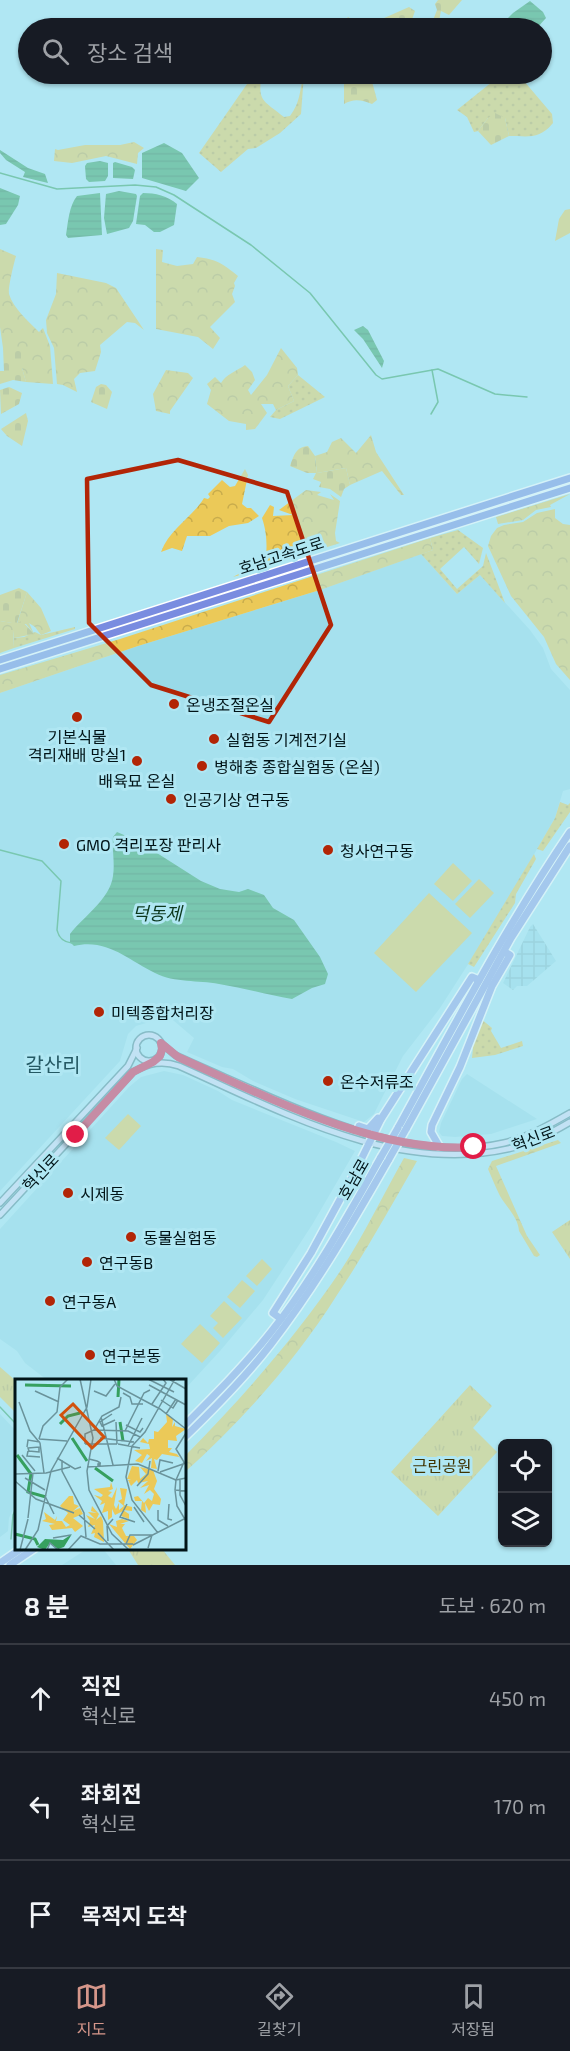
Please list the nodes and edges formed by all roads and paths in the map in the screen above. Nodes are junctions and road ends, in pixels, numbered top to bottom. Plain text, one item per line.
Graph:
1 (570, 478) edge
2 (570, 488) edge
3 (0, 660) edge
4 (0, 669) edge
5 (570, 832) edge
6 (570, 846) edge
7 (505, 951) junction
8 (479, 980) junction
9 (161, 1043) junction
10 (137, 1048) junction
11 (153, 1062) junction
12 (570, 1113) edge
13 (381, 1119) junction
14 (570, 1122) edge
15 (402, 1128) junction
16 (358, 1130) junction
17 (371, 1139) junction
18 (439, 1146) junction
19 (0, 1203) edge
20 (0, 1215) edge
21 (281, 1319) junction
22 (186, 1424) edge
23 (186, 1436) edge
24 (19, 1550) edge
25 (31, 1550) edge
26 (0, 1563) edge
27 (10, 1565) edge

1 - 3 highway, 호남고속도로
2 - 4 highway, 호남고속도로
5 - 8 highway, 호남로
6 - 7 highway, 호남로
7 - 15 highway, 호남로
7 - 18 highway
8 - 13 highway
8 - 15 highway, 호남로
9 - 10 main road
9 - 11 main road
9 - 16 main road, 혁신로
10 - 11 main road
10 - 19 main road, 혁신로
11 - 17 main road, 혁신로
11 - 20 main road, 혁신로
12 - 18 main road, 혁신로
13 - 16 highway
13 - 17 highway
14 - 17 main road, 혁신로
15 - 21 highway, 호남로, bridge
15 - 23 highway, 호남로, bridge
16 - 17 main road, 혁신로
17 - 18 main road, 혁신로
17 - 21 highway
21 - 22 highway, 호남로
24 - 26 highway
25 - 27 highway

